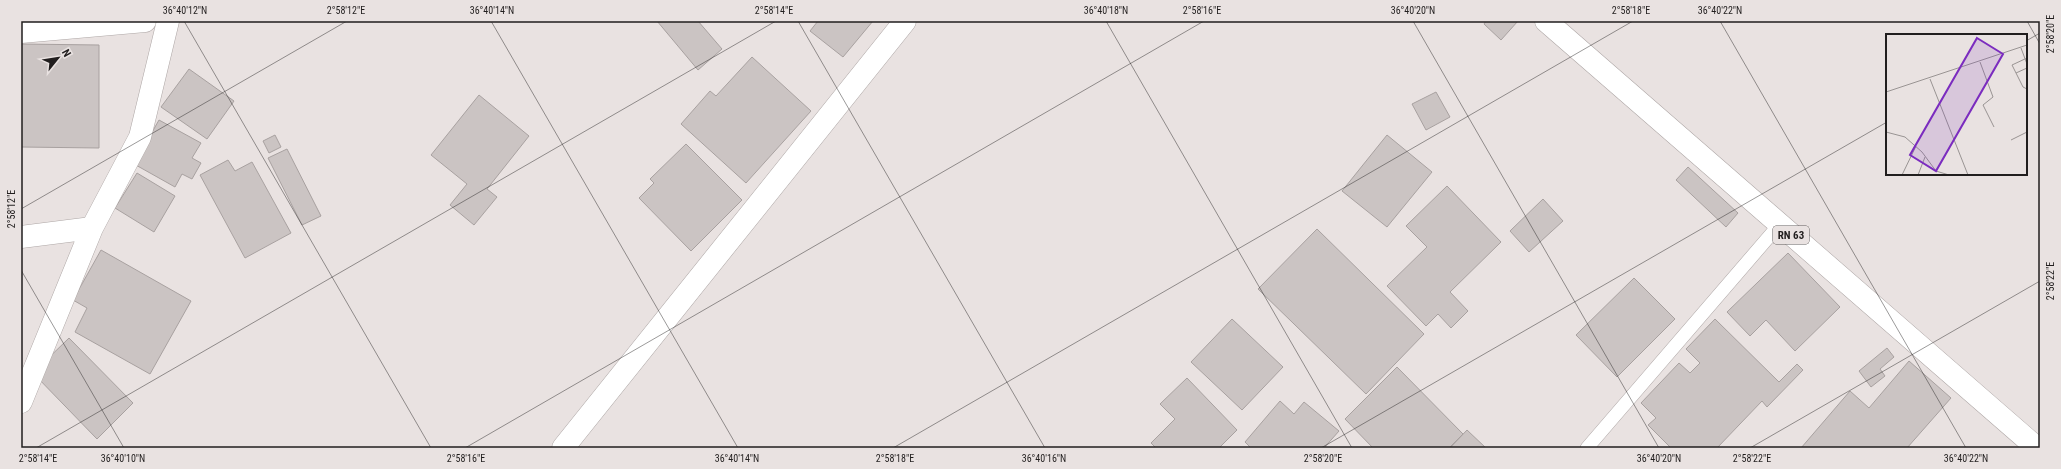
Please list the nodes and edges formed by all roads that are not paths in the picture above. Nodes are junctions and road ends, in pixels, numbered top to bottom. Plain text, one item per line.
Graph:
1 (145, 21) edge
2 (168, 21) edge
3 (905, 21) edge
4 (1546, 21) edge
5 (21, 32) edge
6 (1779, 225) junction
7 (92, 228) junction
8 (21, 237) edge
9 (21, 402) edge
10 (563, 448) edge
11 (1587, 448) edge
12 (2037, 448) edge

1 - 5 street
2 - 7 street
3 - 10 street
4 - 6 street, RN 63
6 - 11 lane
6 - 12 street, RN 63
7 - 8 street
7 - 9 street

